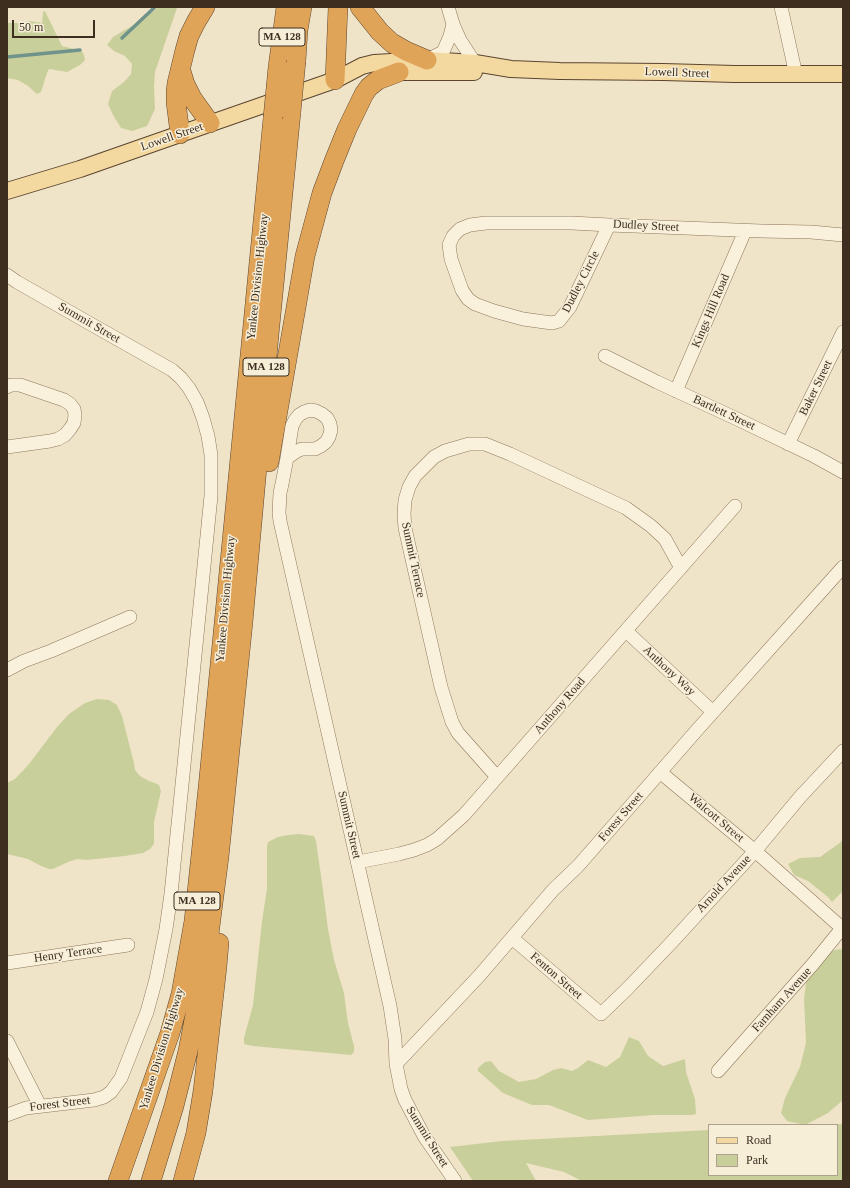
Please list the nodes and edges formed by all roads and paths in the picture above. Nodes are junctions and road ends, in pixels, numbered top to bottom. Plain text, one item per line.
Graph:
1 (205, 7) edge
2 (279, 7) edge
3 (286, 7) edge
4 (302, 7) edge
5 (338, 7) edge
6 (360, 7) edge
7 (448, 7) edge
8 (781, 7) edge
9 (453, 24) junction
10 (427, 60) junction
11 (475, 63) junction
12 (278, 67) junction
13 (511, 69) junction
14 (181, 71) junction
15 (399, 72) junction
16 (843, 74) edge
17 (796, 75) junction
18 (335, 80) junction
19 (210, 124) junction
20 (180, 134) junction
21 (7, 191) edge
22 (609, 225) junction
23 (745, 231) junction
24 (843, 235) edge
25 (453, 236) joint
26 (7, 274) edge
27 (843, 332) edge
28 (605, 356) dead end
29 (172, 370) joint
30 (7, 387) edge
31 (676, 391) junction
32 (788, 444) junction
33 (7, 447) edge
34 (287, 458) dead end
35 (843, 472) edge
36 (735, 506) dead end
37 (843, 567) edge
38 (681, 568) junction
39 (130, 617) dead end
40 (243, 622) junction
41 (626, 630) junction
42 (7, 659) edge
43 (24, 661) junction
44 (7, 670) edge
45 (713, 712) junction
46 (843, 750) edge
47 (660, 772) junction
48 (497, 777) junction
49 (225, 799) junction
50 (755, 851) junction
51 (358, 862) junction
52 (843, 928) edge
53 (512, 938) junction
54 (128, 945) dead end
55 (7, 963) edge
56 (601, 1014) joint
57 (7, 1041) edge
58 (396, 1064) junction
59 (718, 1071) dead end
60 (111, 1092) joint
61 (40, 1106) junction
62 (7, 1115) edge
63 (184, 1179) edge
64 (118, 1181) edge
65 (151, 1181) edge
66 (455, 1181) edge

1 - 14 highway
2 - 12 highway
3 - 12 highway, Yankee Division Highway / MA 128
4 - 40 highway, Yankee Division Highway / MA 128, bridge
5 - 18 highway
6 - 10 highway
7 - 9 street
8 - 17 street
9 - 10 street
9 - 11 street
10 - 11 main road, Lowell Street
10 - 18 main road, Lowell Street
11 - 13 main road, Lowell Street
12 - 64 highway, Yankee Division Highway / MA 128, bridge
13 - 15 main road, Lowell Street
13 - 17 main road, Lowell Street
14 - 19 highway
14 - 20 highway
15 - 18 main road, Lowell Street
15 - 40 highway
16 - 17 main road, Lowell Street
18 - 19 main road, Lowell Street
19 - 20 main road, Lowell Street
20 - 21 main road, Lowell Street
22 - 23 street, Dudley Street
22 - 25 street, Dudley Street
22 - 25 street, Dudley Circle
23 - 24 street, Dudley Street
23 - 31 street, Kings Hill Road
26 - 29 street, Summit Street
27 - 32 street, Baker Street
28 - 31 street, Bartlett Street
29 - 60 street, Yankee Division Highway
30 - 33 street
31 - 32 street, Bartlett Street
32 - 35 street, Bartlett Street
34 - 51 street, Summit Street
36 - 38 street, Anthony Road
37 - 45 street, Forest Street
38 - 41 street, Anthony Road
38 - 48 street, Summit Terrace
39 - 43 street
40 - 49 highway, Yankee Division Highway / MA 128
41 - 45 street, Anthony Way
41 - 48 street, Anthony Road
42 - 43 street
43 - 44 street
45 - 47 street, Forest Street
46 - 50 street, Arnold Avenue
47 - 50 street, Walcott Street
47 - 53 street, Forest Street
48 - 51 street, Anthony Road
49 - 63 highway
49 - 65 highway, Yankee Division Highway / MA 128
50 - 52 street, Walcott Street
50 - 56 street, Arnold Avenue
51 - 58 street, Summit Street
52 - 59 street, Farnham Avenue
53 - 56 street, Fenton Street
53 - 58 street, Forest Street
54 - 55 street, Henry Terrace
57 - 61 street
58 - 66 street, Summit Street
60 - 61 street, Forest Street
61 - 62 street, Forest Street

